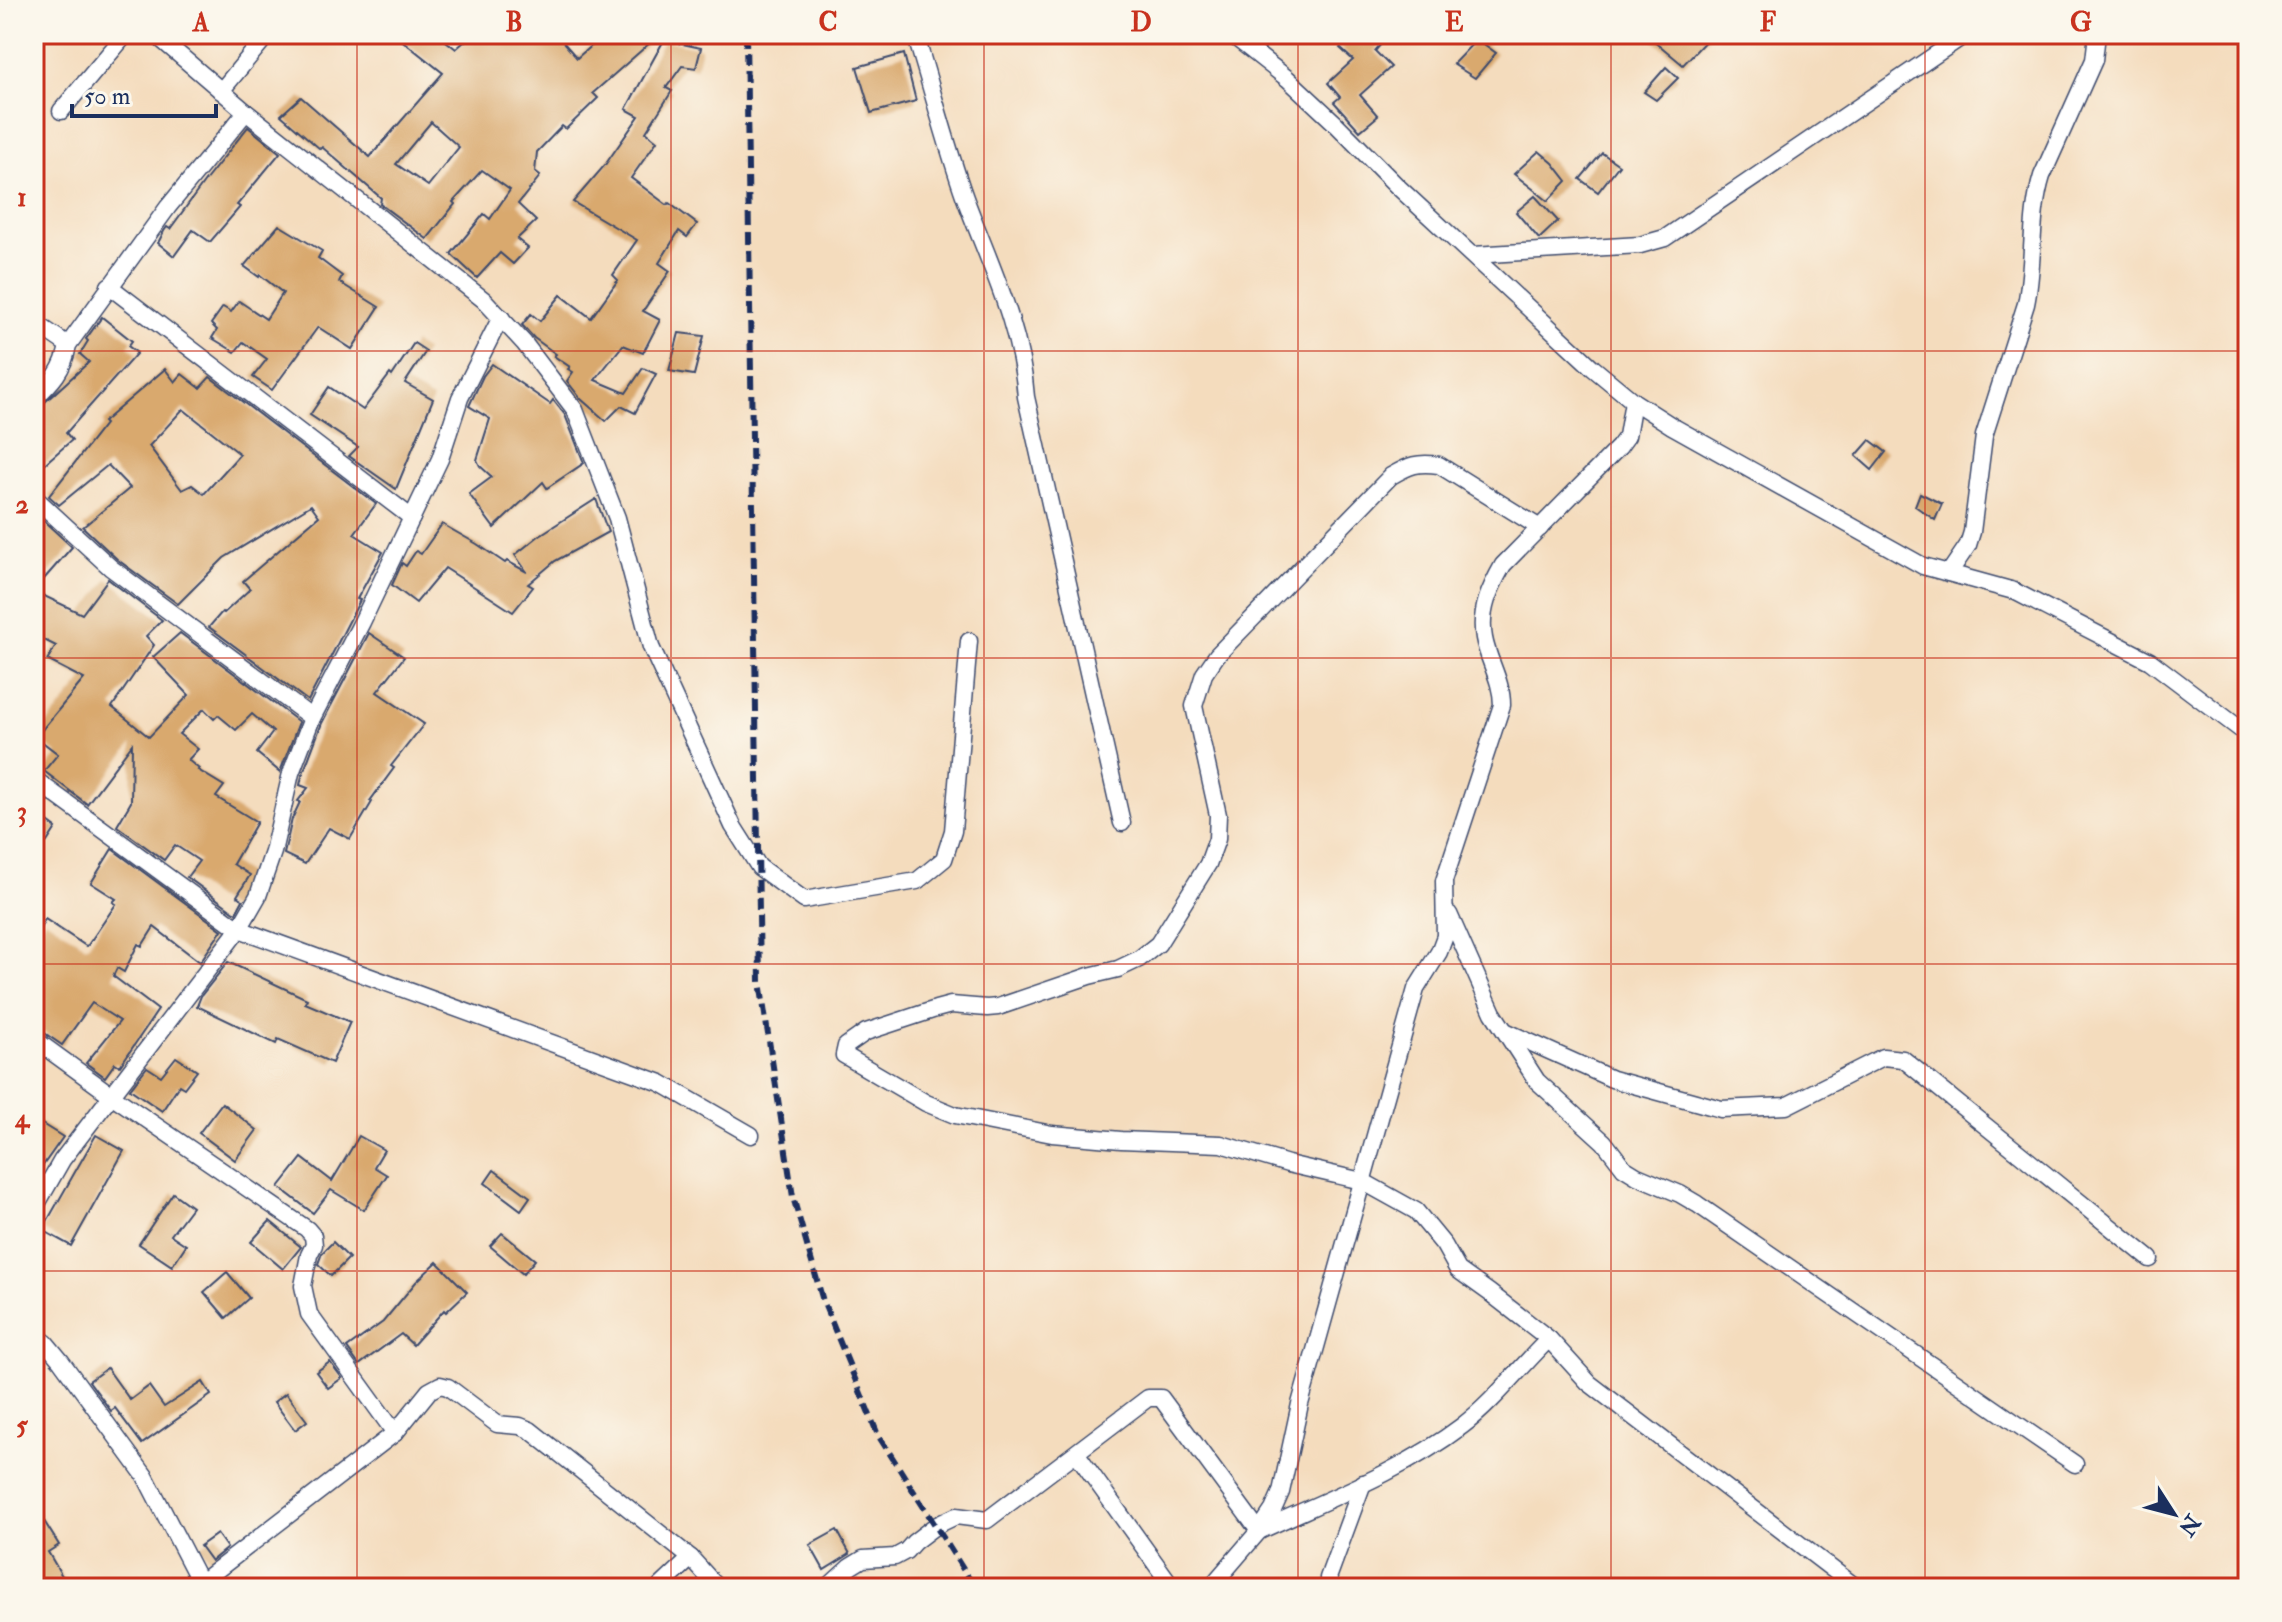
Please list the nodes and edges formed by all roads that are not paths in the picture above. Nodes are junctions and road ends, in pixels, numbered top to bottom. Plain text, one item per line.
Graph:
1 (126, 34) edge
2 (155, 34) edge
3 (268, 34) edge
4 (915, 34) edge
5 (1231, 34) edge
6 (1966, 34) edge
7 (2097, 34) edge
8 (221, 91) junction
9 (61, 111) dead end
10 (246, 112) junction
11 (1473, 255) junction
12 (109, 286) junction
13 (501, 317) junction
14 (34, 322) edge
15 (68, 345) junction
16 (34, 399) edge
17 (1633, 401) junction
18 (34, 497) edge
19 (412, 518) junction
20 (1540, 528) junction
21 (1949, 573) junction
22 (969, 641) dead end
23 (312, 718) junction
24 (2248, 735) edge
25 (34, 779) edge
26 (1122, 823) dead end
27 (1444, 901) junction
28 (239, 929) junction
29 (1504, 1030) junction
30 (34, 1039) edge
31 (111, 1095) junction
32 (751, 1135) dead end
33 (1362, 1181) junction
34 (34, 1209) edge
35 (2150, 1259) dead end
36 (34, 1334) edge
37 (1549, 1339) junction
38 (395, 1433) junction
39 (1077, 1454) junction
40 (2075, 1464) dead end
41 (1363, 1483) junction
42 (1259, 1531) junction
43 (691, 1558) junction
44 (202, 1586) edge
45 (659, 1588) edge
46 (718, 1588) edge
47 (827, 1588) edge
48 (1173, 1588) edge
49 (1210, 1588) edge
50 (1332, 1588) edge
51 (1857, 1588) edge

1 - 9 street
2 - 8 street
3 - 8 street
4 - 26 street
5 - 11 street
6 - 11 street
7 - 21 street
8 - 10 street
10 - 12 street
10 - 13 street
11 - 17 street
12 - 15 street
12 - 19 street
13 - 19 street
13 - 22 street
14 - 15 street
15 - 16 street
17 - 20 street
17 - 21 street
18 - 23 street
19 - 23 street
20 - 27 street
20 - 33 street
21 - 24 street
23 - 28 street
25 - 28 street
27 - 29 street
27 - 33 street
28 - 31 street
28 - 32 street
29 - 35 street
29 - 40 street
30 - 31 street
31 - 34 street
31 - 38 street
33 - 37 street
33 - 42 street
36 - 44 street
37 - 41 street
37 - 51 street
38 - 43 street
38 - 44 street
39 - 42 street
39 - 47 street
39 - 48 street
41 - 42 street
41 - 50 street
42 - 49 street
43 - 45 street
43 - 46 street

